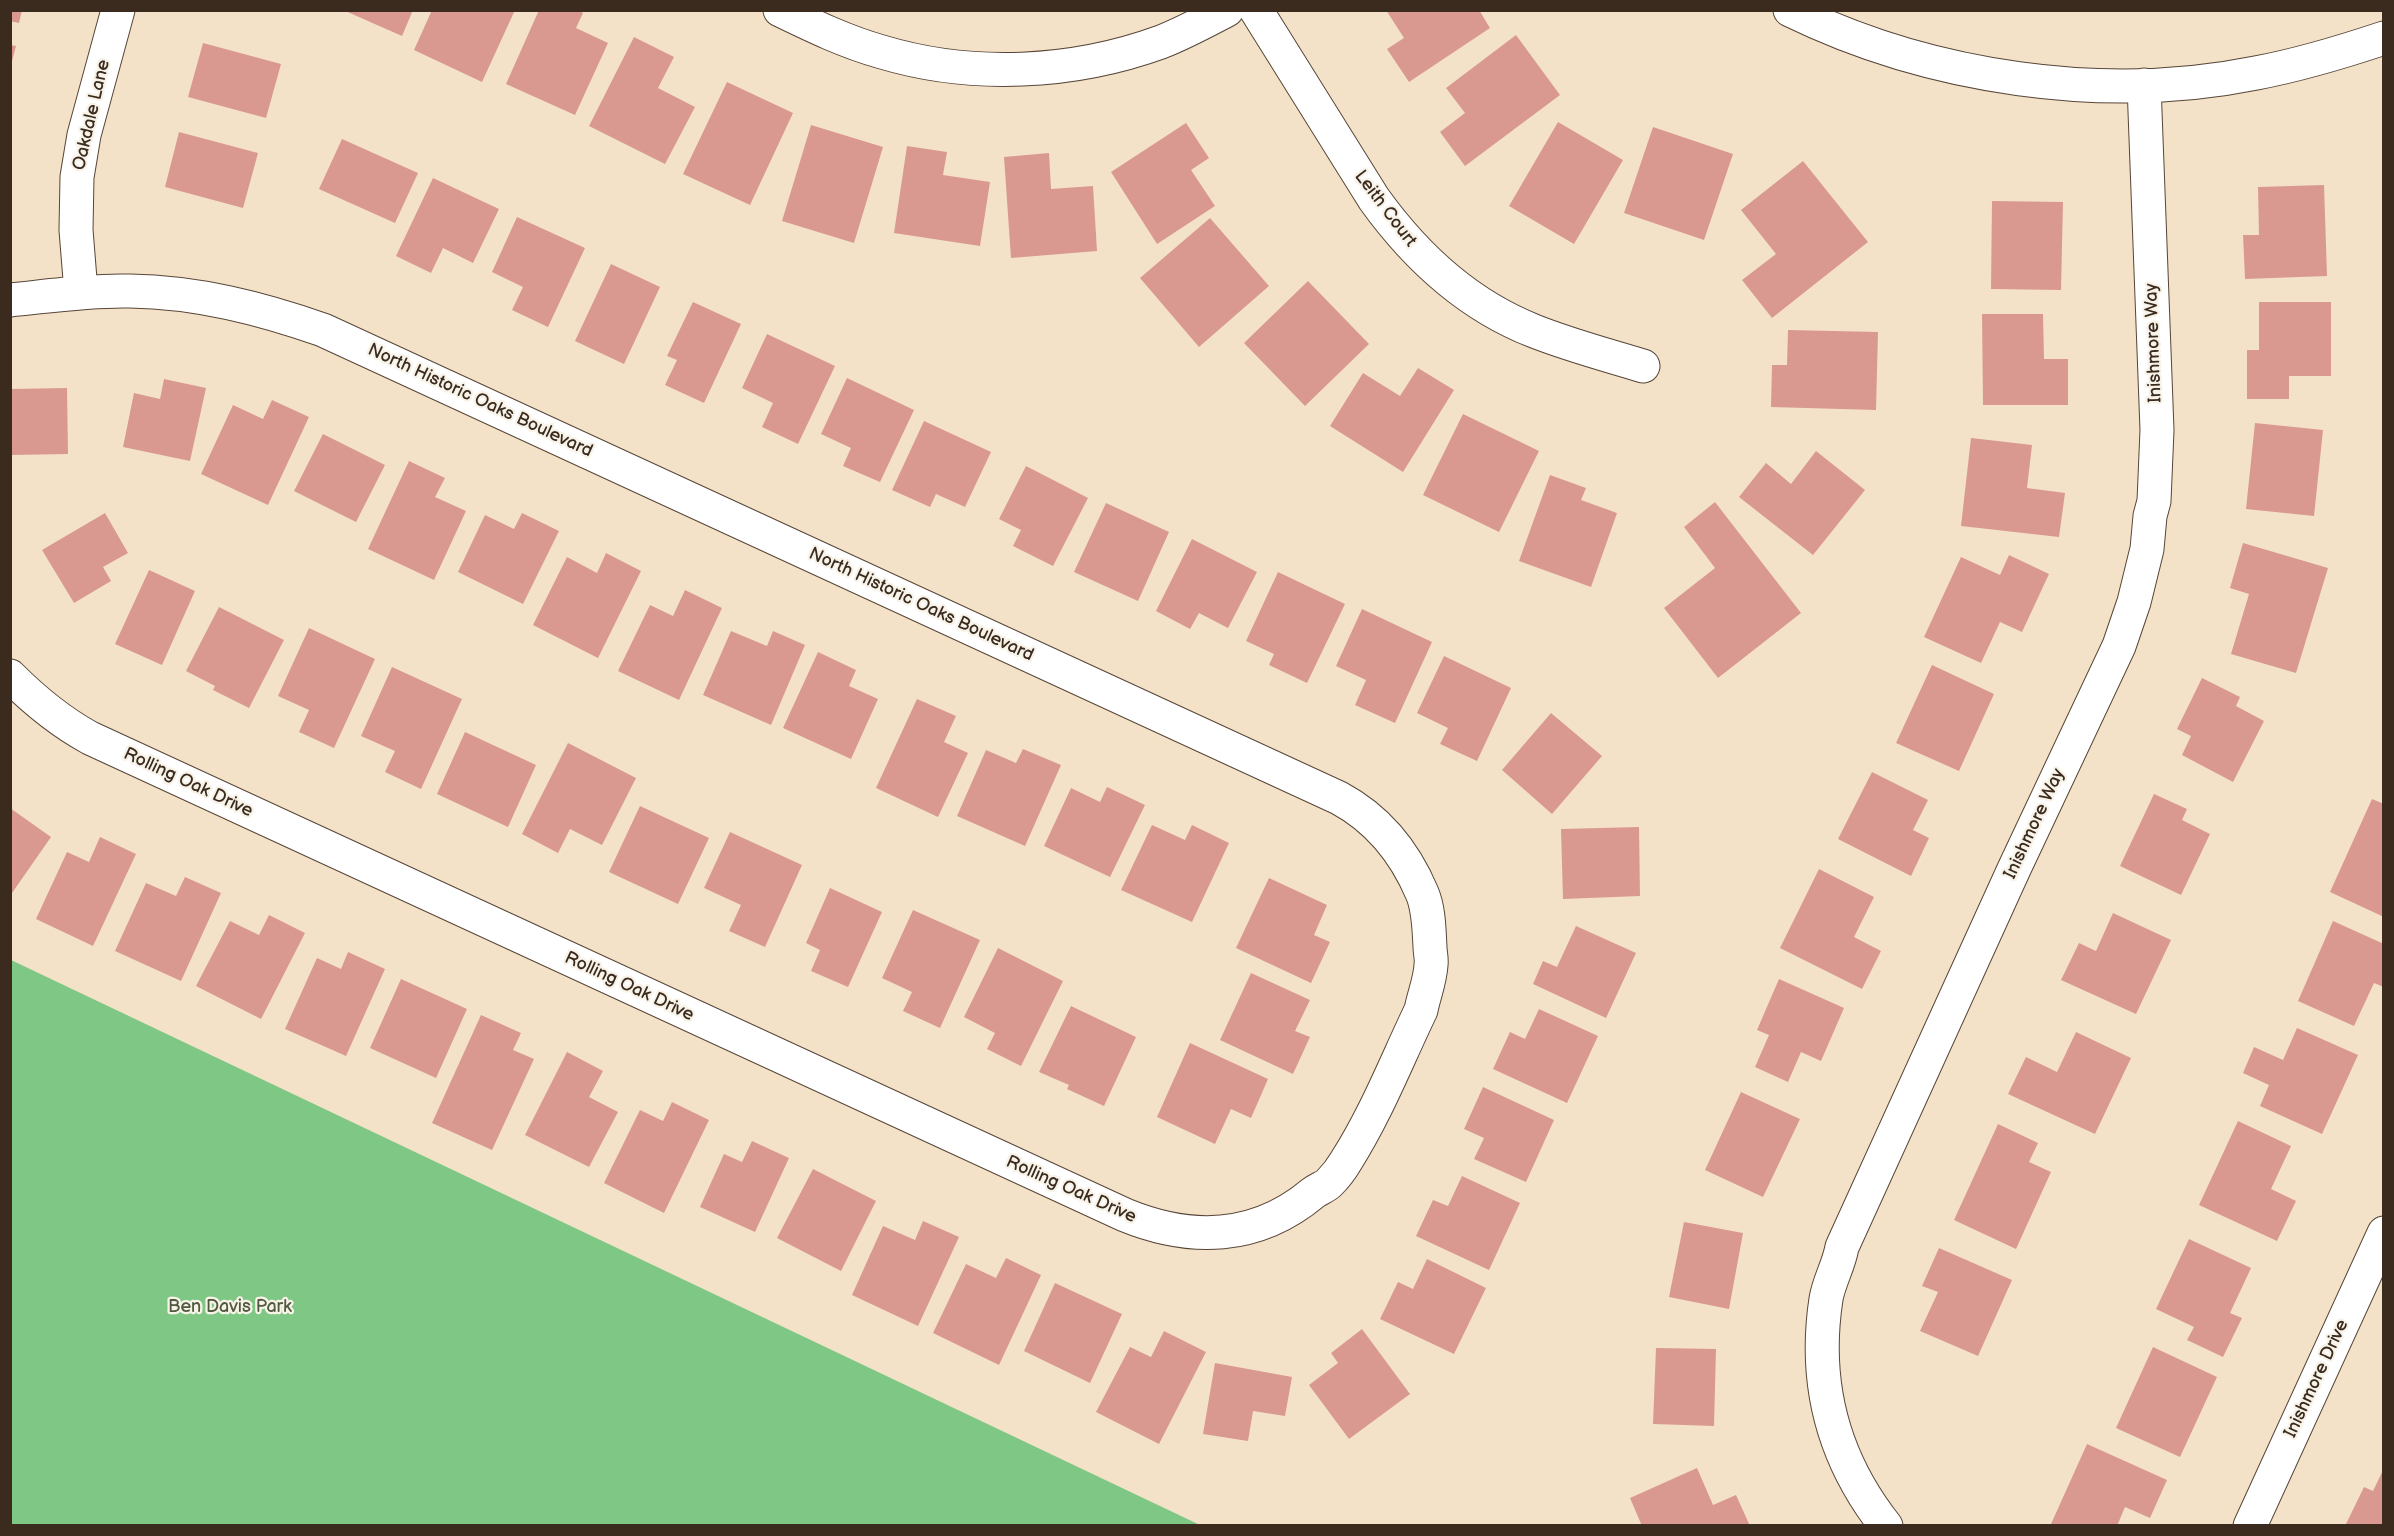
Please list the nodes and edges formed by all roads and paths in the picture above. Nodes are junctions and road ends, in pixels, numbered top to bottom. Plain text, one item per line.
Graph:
1 (118, 10) edge
2 (780, 10) edge
3 (1227, 10) edge
4 (1256, 10) edge
5 (1790, 10) edge
6 (2384, 38) edge
7 (2144, 85) junction
8 (81, 292) junction
9 (10, 300) edge
10 (1643, 366) dead end
11 (10, 676) edge
12 (1270, 1221) joint
13 (2384, 1233) edge
14 (1886, 1526) edge
15 (2250, 1526) edge

1 - 8 street, Oakdale Lane
2 - 3 street
4 - 10 street, Leith Court
5 - 7 street
6 - 7 street
7 - 14 street, Inishmore Way
8 - 9 street, North Historic Oaks Boulevard
8 - 12 street, North Historic Oaks Boulevard
11 - 12 street, Rolling Oak Drive
13 - 15 street, Inishmore Drive

